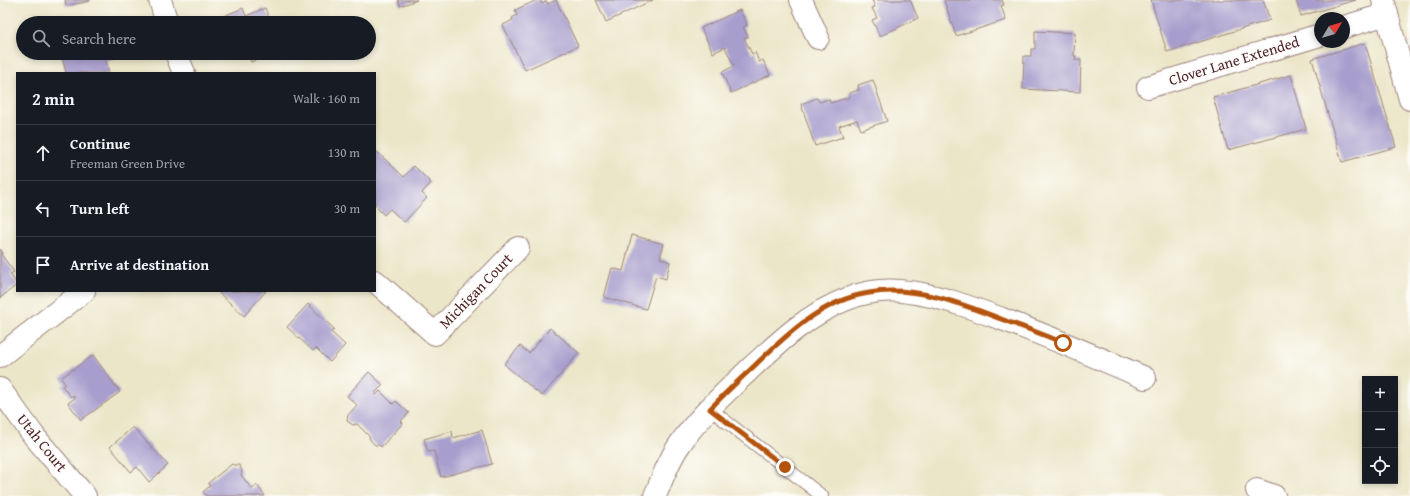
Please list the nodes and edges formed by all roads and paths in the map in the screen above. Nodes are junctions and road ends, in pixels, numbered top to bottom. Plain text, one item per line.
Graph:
1 (160, 0) edge
2 (801, 0) edge
3 (1385, 7) edge
4 (165, 16) edge
5 (1350, 24) edge
6 (1314, 37) edge
7 (818, 38) dead end
8 (179, 60) edge
9 (184, 72) edge
10 (1148, 88) dead end
11 (1410, 99) edge
12 (518, 248) dead end
13 (376, 282) edge
14 (83, 292) edge
15 (0, 356) edge
16 (1145, 378) dead end
17 (0, 389) edge
18 (710, 409) junction
19 (85, 496) edge
20 (655, 496) edge
21 (822, 496) edge

1 - 4 street
2 - 7 street
3 - 5 street
3 - 11 street
6 - 10 street, Clover Lane Extended
8 - 9 street
12 - 13 street, Michigan Court
14 - 15 street
16 - 18 street
17 - 19 street, Utah Court
18 - 20 street
18 - 21 lane

